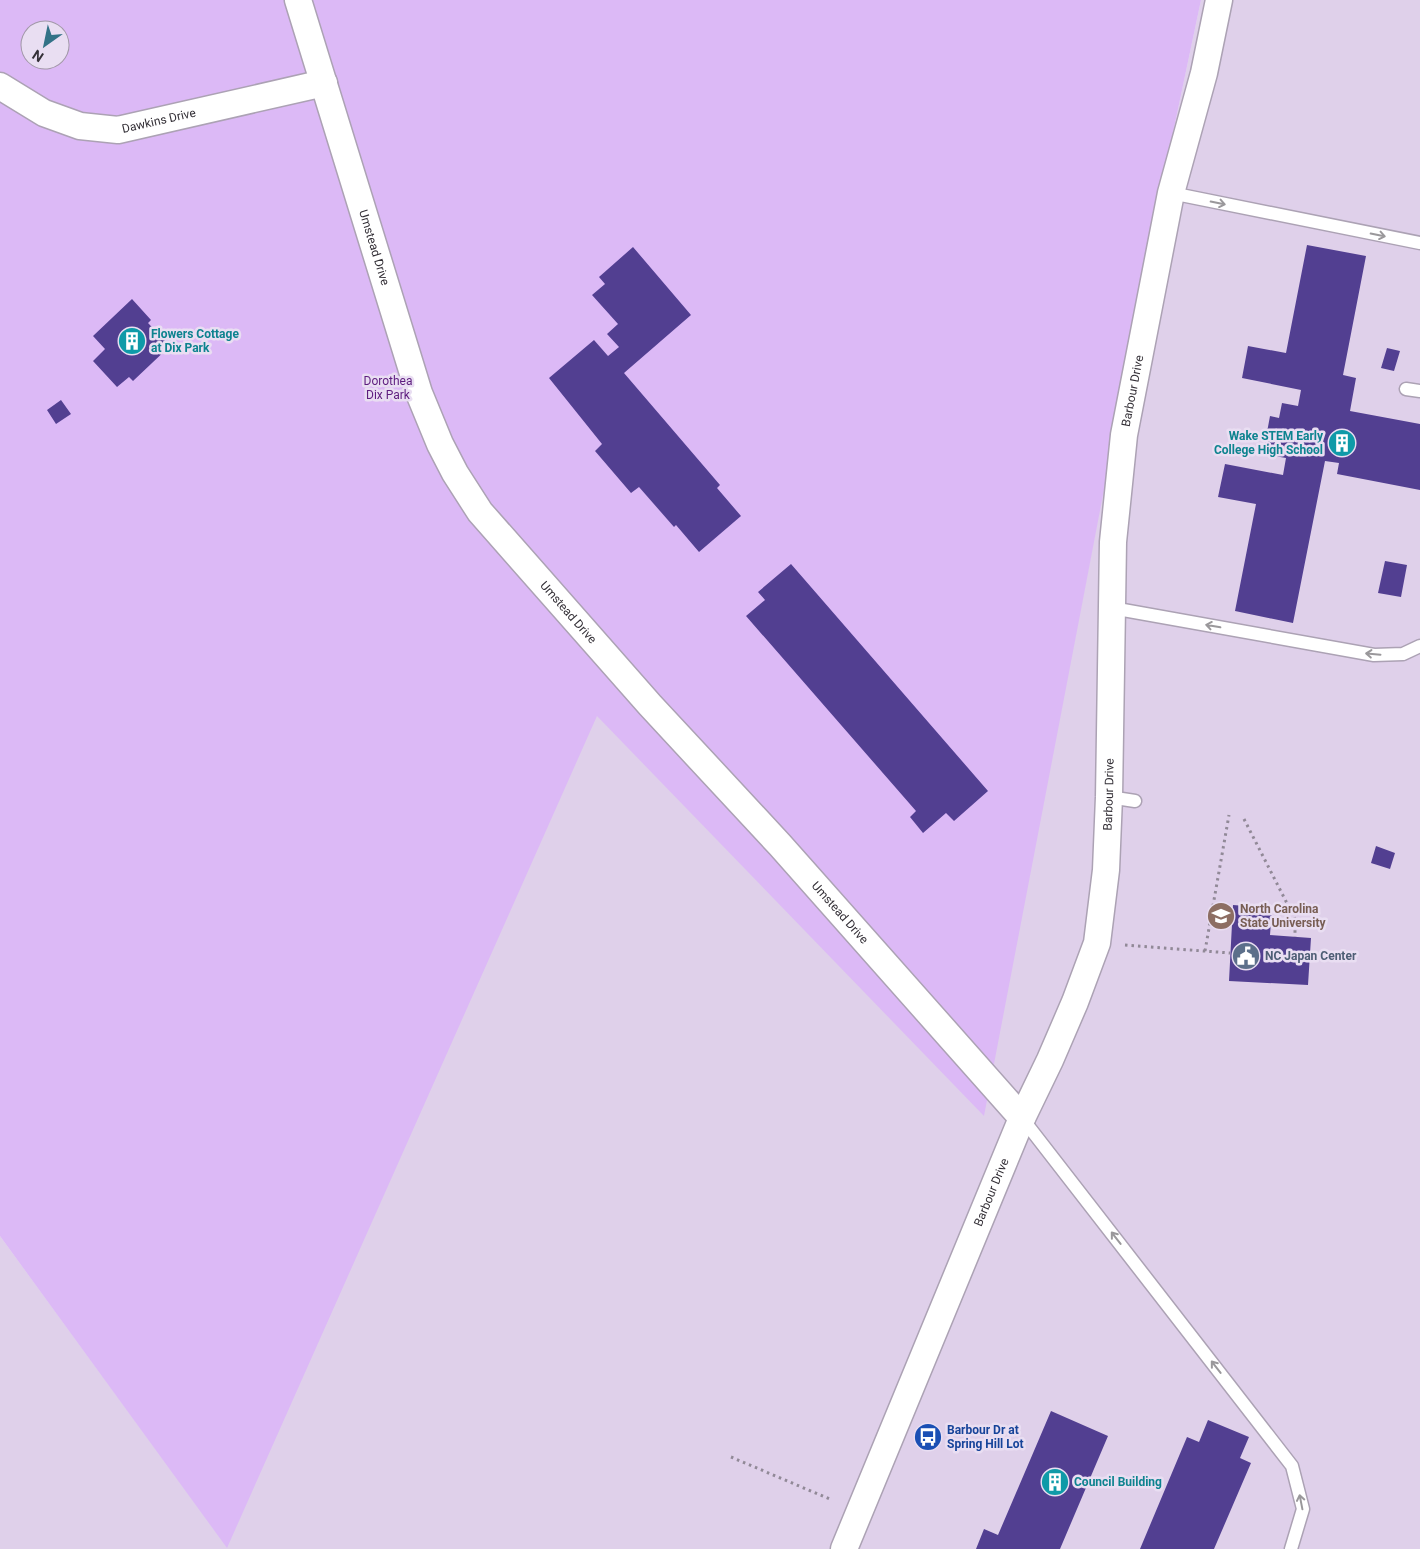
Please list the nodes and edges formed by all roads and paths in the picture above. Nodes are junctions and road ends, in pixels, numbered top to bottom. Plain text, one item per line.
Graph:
1 (298, 0) edge
2 (1219, 0) edge
3 (324, 83) junction
4 (0, 86) edge
5 (1171, 193) junction
6 (1420, 243) edge
7 (1406, 389) dead end
8 (1420, 391) edge
9 (1112, 608) junction
10 (1420, 646) edge
11 (1109, 797) junction
12 (1135, 801) dead end
13 (1229, 815) dead end
14 (1244, 819) dead end
15 (1295, 937) dead end
16 (1097, 943) junction
17 (1205, 951) junction
18 (1230, 954) dead end
19 (1022, 1118) junction
20 (731, 1457) dead end
21 (860, 1512) junction
22 (844, 1549) edge
23 (1291, 1549) edge

1 - 3 street, Umstead Drive
2 - 5 street, Barbour Drive
3 - 4 street, Dawkins Drive
3 - 19 street, Umstead Drive
5 -> 6 lane
5 - 9 street, Barbour Drive
7 - 8 lane
10 -> 9 lane
9 - 11 street, Barbour Drive
11 - 12 lane
11 - 16 street, Barbour Drive
13 - 17 path
14 - 15 path
16 - 17 path
16 - 19 street, Barbour Drive
17 - 18 path
19 - 21 street, Barbour Drive
23 -> 19 lane
20 - 21 path
21 - 22 street, Barbour Drive

